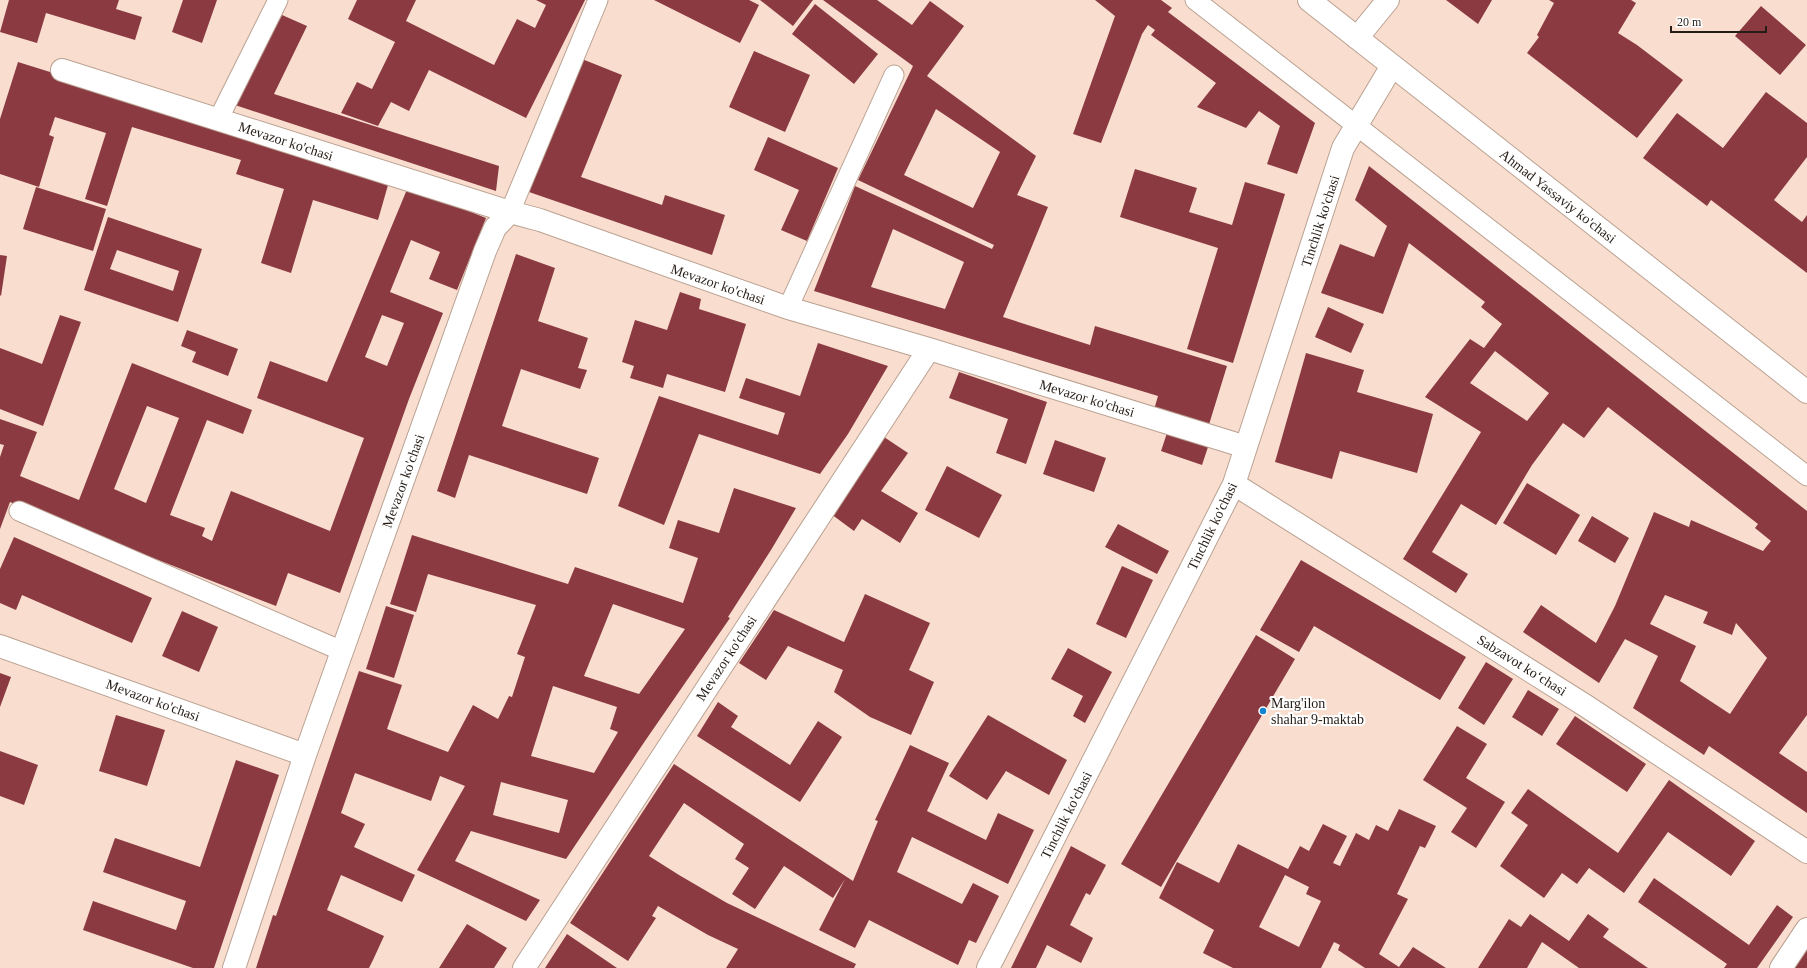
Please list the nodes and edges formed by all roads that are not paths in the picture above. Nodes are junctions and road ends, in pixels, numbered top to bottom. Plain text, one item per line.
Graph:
1 (278, 0) edge
2 (598, 0) edge
3 (1196, 0) edge
4 (1309, 0) edge
5 (1388, 0) edge
6 (1357, 38) junction
7 (1392, 66) junction
8 (62, 70) dead end
9 (894, 74) dead end
10 (218, 120) junction
11 (1357, 125) junction
12 (510, 212) junction
13 (788, 308) junction
14 (929, 349) junction
15 (1807, 392) edge
16 (1246, 448) junction
17 (1807, 476) edge
18 (1234, 484) junction
19 (19, 511) dead end
20 (0, 646) edge
21 (342, 651) junction
22 (305, 755) junction
23 (1807, 852) edge
24 (1807, 929) edge
25 (234, 968) edge
26 (524, 968) edge
27 (988, 968) edge
28 (1781, 968) edge

1 - 10 lane
2 - 12 lane
3 - 11 lane
4 - 6 street, Ahmad Yassaviy ko'chasi
5 - 6 street
6 - 7 street, Ahmad Yassaviy ko'chasi
7 - 11 street, Tinchlik ko'chasi
7 - 15 street, Ahmad Yassaviy ko'chasi
8 - 10 street, Mevazor ko'chasi
9 - 13 lane
10 - 12 street, Mevazor ko'chasi
11 - 16 street, Tinchlik ko'chasi
11 - 17 lane
12 - 13 street, Mevazor ko'chasi
12 - 21 street, Mevazor ko'chasi
13 - 14 street, Mevazor ko'chasi
14 - 16 street, Mevazor ko'chasi
14 - 26 street, Mevazor ko'chasi
16 - 18 street, Tinchlik ko'chasi
18 - 23 street, Sabzavot koʻchasi
18 - 27 street, Tinchlik ko'chasi
19 - 21 lane
20 - 22 street, Mevazor ko'chasi
21 - 22 street, Mevazor ko'chasi
22 - 25 street, Mevazor ko'chasi
24 - 28 street

